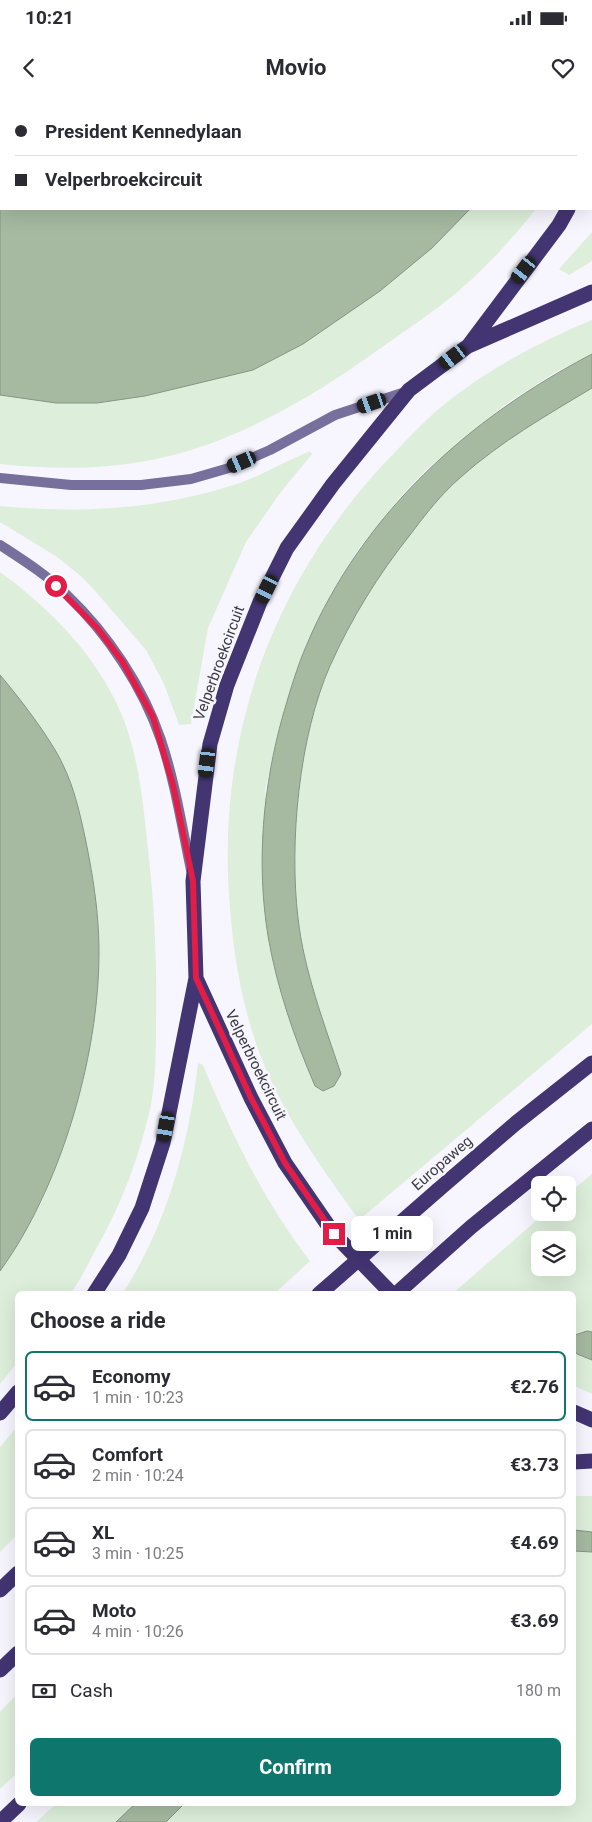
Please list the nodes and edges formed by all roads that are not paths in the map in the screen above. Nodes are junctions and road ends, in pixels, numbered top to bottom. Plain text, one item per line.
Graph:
1 (567, 210) edge
2 (592, 292) edge
3 (468, 346) junction
4 (409, 390) junction
5 (0, 478) edge
6 (0, 545) edge
7 (193, 881) junction
8 (196, 978) junction
9 (592, 1063) edge
10 (592, 1128) edge
11 (96, 1291) edge
12 (321, 1291) edge
13 (389, 1291) edge
14 (399, 1291) edge
15 (15, 1396) edge
16 (0, 1413) edge
17 (576, 1413) edge
18 (592, 1420) edge
19 (592, 1461) edge
20 (576, 1462) edge
21 (15, 1576) edge
22 (0, 1590) edge
23 (15, 1655) edge
24 (0, 1670) edge
25 (17, 1806) edge
26 (0, 1822) edge

1 - 3 highway
2 - 3 highway, Velperbroekcircuit
3 - 4 highway, Velperbroekcircuit
4 - 5 street
4 - 7 highway, Velperbroekcircuit
6 - 7 street
7 - 8 highway, Velperbroekcircuit
8 - 11 highway
8 - 13 highway, Velperbroekcircuit
9 - 12 highway, Europaweg, bridge
10 - 14 highway
15 - 16 highway
17 - 18 highway
19 - 20 highway
21 - 22 highway
23 - 24 highway
25 - 26 highway

